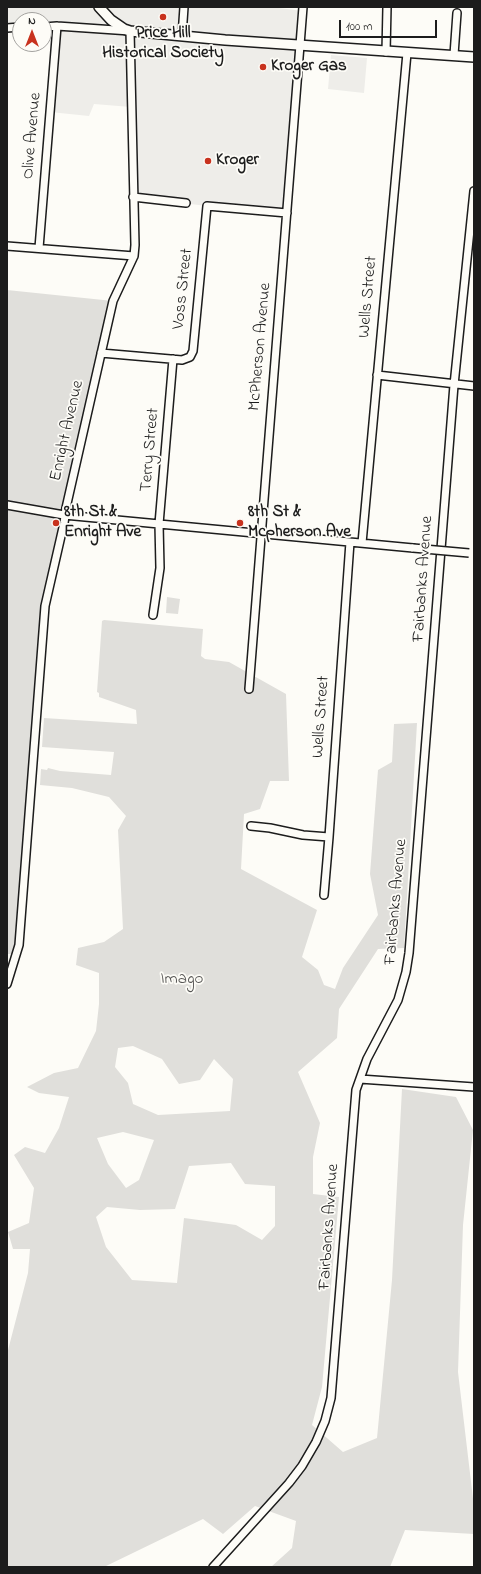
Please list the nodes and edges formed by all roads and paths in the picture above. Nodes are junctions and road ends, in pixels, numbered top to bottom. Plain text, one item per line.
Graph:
1 (99, 7) edge
2 (184, 7) edge
3 (303, 7) edge
4 (387, 7) edge
5 (457, 13) dead end
6 (52, 26) edge
7 (57, 26) junction
8 (130, 31) junction
9 (182, 36) junction
10 (300, 45) junction
11 (386, 52) junction
12 (407, 53) junction
13 (454, 55) junction
14 (474, 57) edge
15 (474, 191) edge
16 (133, 197) junction
17 (186, 203) dead end
18 (287, 213) junction
19 (7, 246) edge
20 (39, 248) junction
21 (134, 256) junction
22 (101, 353) junction
23 (173, 359) junction
24 (377, 375) junction
25 (454, 384) junction
26 (474, 386) edge
27 (7, 505) edge
28 (64, 515) junction
29 (158, 524) junction
30 (261, 534) junction
31 (350, 542) junction
32 (362, 544) junction
33 (471, 553) edge
34 (153, 615) dead end
35 (250, 689) dead end
36 (251, 826) dead end
37 (329, 837) junction
38 (324, 894) dead end
39 (7, 984) edge
40 (360, 1079) junction
41 (474, 1087) edge
42 (213, 1567) edge

1 - 8 main road
2 - 9 street
3 - 10 street, McPherson Avenue
4 - 11 street
5 - 13 street
6 - 7 street
7 - 8 street
7 - 20 street, Olive Avenue
8 - 9 main road
8 - 16 street, Enright Avenue
9 - 10 main road
10 - 11 main road
10 - 18 street, McPherson Avenue
11 - 12 main road
12 - 13 main road
12 - 24 street, Wells Street
13 - 14 main road
15 - 25 street, Fairbanks Avenue
16 - 17 street
16 - 21 street, Enright Avenue
18 - 23 street, Voss Street
18 - 30 street, McPherson Avenue
19 - 20 street
20 - 21 street
21 - 22 street, Enright Avenue
22 - 23 street
22 - 28 street, Enright Avenue
23 - 29 street, Terry Street
24 - 25 street
24 - 32 street, Wells Street
25 - 26 street
25 - 40 street, Fairbanks Avenue
27 - 28 street
28 - 29 street
28 - 39 street, Enright Avenue
29 - 30 street
29 - 34 street, Terry Street
30 - 31 street
30 - 35 street, McPherson Avenue
31 - 32 street
31 - 37 street, Wells Street
32 - 33 street, bridge
36 - 37 street
37 - 38 street, Wells Street
40 - 41 street
40 - 42 street, Fairbanks Avenue

